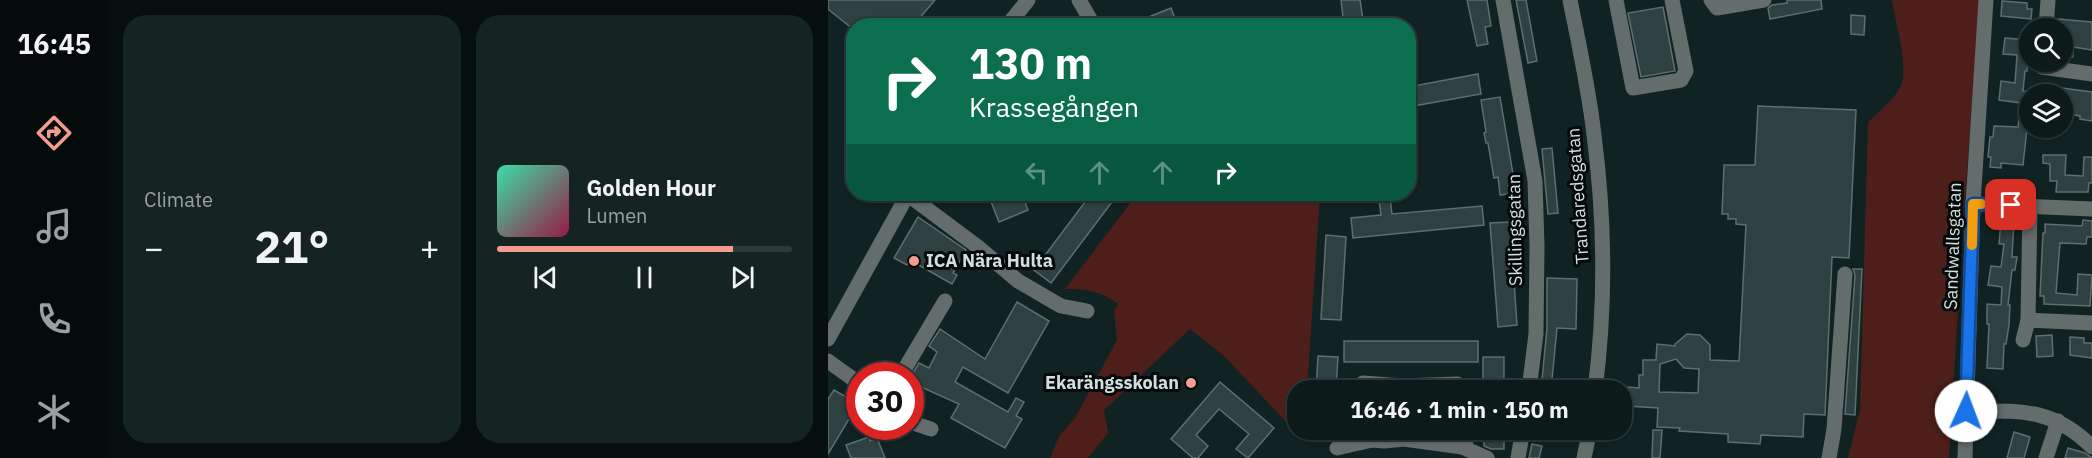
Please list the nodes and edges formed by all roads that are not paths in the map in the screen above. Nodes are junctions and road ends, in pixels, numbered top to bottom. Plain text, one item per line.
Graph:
1 (1029, 0) edge
2 (1079, 0) edge
3 (1503, 0) edge
4 (1570, 0) edge
5 (1672, 0) edge
6 (1712, 0) edge
7 (1764, 0) edge
8 (1986, 0) edge
9 (2048, 0) edge
10 (1621, 1) edge
11 (1014, 18) edge
12 (1089, 18) edge
13 (2047, 18) edge
14 (2073, 71) edge
15 (2092, 74) edge
16 (903, 201) edge
17 (916, 201) edge
18 (1973, 204) junction
19 (2030, 206) junction
20 (2092, 209) edge
21 (1845, 274) dead end
22 (945, 301) dead end
23 (1087, 311) dead end
24 (2028, 320) junction
25 (2092, 323) edge
26 (828, 339) edge
27 (2023, 340) dead end
28 (828, 361) edge
29 (909, 362) edge
30 (846, 374) edge
31 (1530, 380) edge
32 (1596, 380) edge
33 (1966, 411) junction
34 (2058, 421) junction
35 (924, 427) edge
36 (931, 429) dead end
37 (1356, 440) edge
38 (1411, 440) edge
39 (1466, 440) edge
40 (1521, 440) edge
41 (1588, 440) edge
42 (1462, 447) junction
43 (2092, 447) edge
44 (1337, 448) dead end
45 (1488, 458) edge
46 (1518, 458) edge
47 (1584, 458) edge
48 (1829, 458) edge
49 (1965, 458) edge
50 (2046, 458) edge

1 - 11 street
2 - 12 street
3 - 31 street, Skillingsgatan
4 - 32 street, Trandaredsgatan
5 - 10 street
6 - 7 street
8 - 18 street, Sandwallsgatan
9 - 13 street
14 - 15 street
16 - 26 street
17 - 23 street
18 - 19 street
18 - 33 street, Sandwallsgatan
19 - 20 street
19 - 24 street
21 - 48 street
22 - 29 street
24 - 25 street
24 - 27 street
28 - 30 street
33 - 34 street
33 - 49 street, Sandwallsgatan
34 - 43 street
34 - 50 street
35 - 36 street
37 - 44 street
38 - 42 street
39 - 42 street
40 - 46 street
41 - 47 street
42 - 45 street

